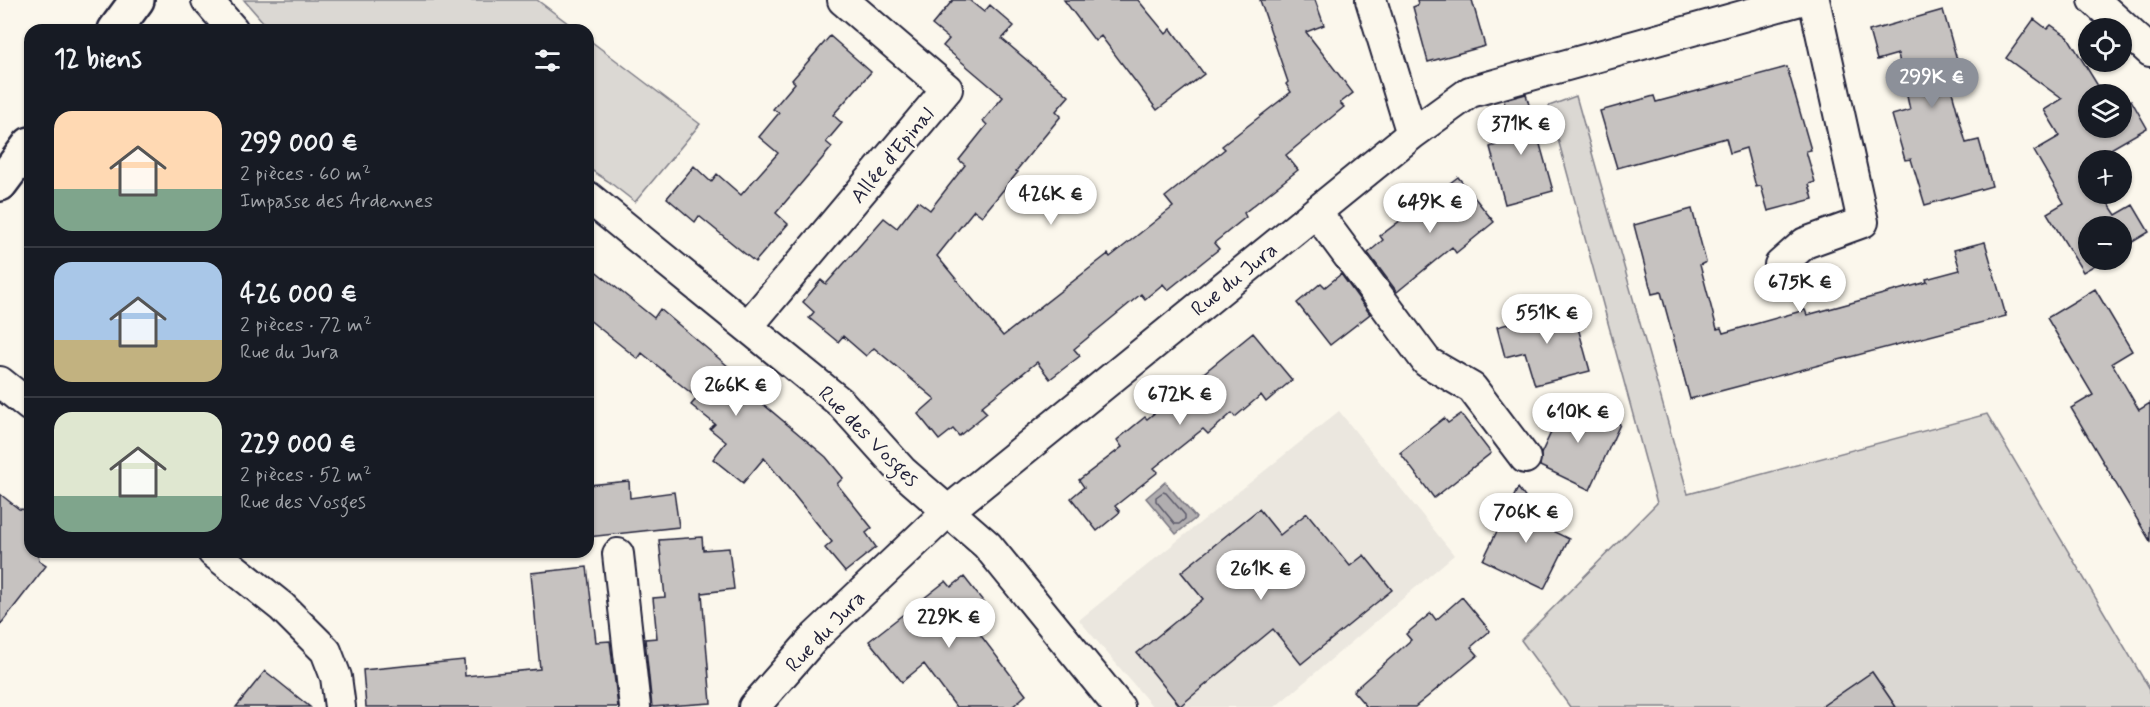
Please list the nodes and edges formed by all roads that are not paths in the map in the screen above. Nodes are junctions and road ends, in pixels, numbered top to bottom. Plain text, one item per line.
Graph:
1 (137, 0) edge
2 (207, 0) edge
3 (843, 0) edge
4 (1371, 0) edge
5 (1800, 0) edge
6 (1814, 0) edge
7 (2094, 0) edge
8 (1723, 10) edge
9 (119, 24) edge
10 (228, 24) edge
11 (2150, 51) edge
12 (1412, 134) junction
13 (24, 152) edge
14 (0, 184) edge
15 (594, 202) edge
16 (1316, 213) junction
17 (1780, 265) dead end
18 (748, 326) junction
19 (0, 382) edge
20 (24, 401) edge
21 (1525, 458) dead end
22 (947, 512) junction
23 (618, 554) dead end
24 (221, 558) edge
25 (340, 707) edge
26 (635, 707) edge
27 (754, 707) edge
28 (1119, 707) edge

1 - 9 main road
2 - 10 street
3 - 18 street, Allée d'Epinal
4 - 12 street
5 - 8 street, Rue du Jura
6 - 17 street
7 - 11 street
8 - 12 street, Rue du Jura
12 - 16 street, Rue du Jura
13 - 14 main road
15 - 18 street, Rue des Vosges
16 - 21 street
16 - 22 street, Rue du Jura
18 - 22 street, Rue des Vosges
19 - 20 street
22 - 27 street, Rue du Jura
22 - 28 street, Rue des Vosges
23 - 26 street
24 - 25 street

